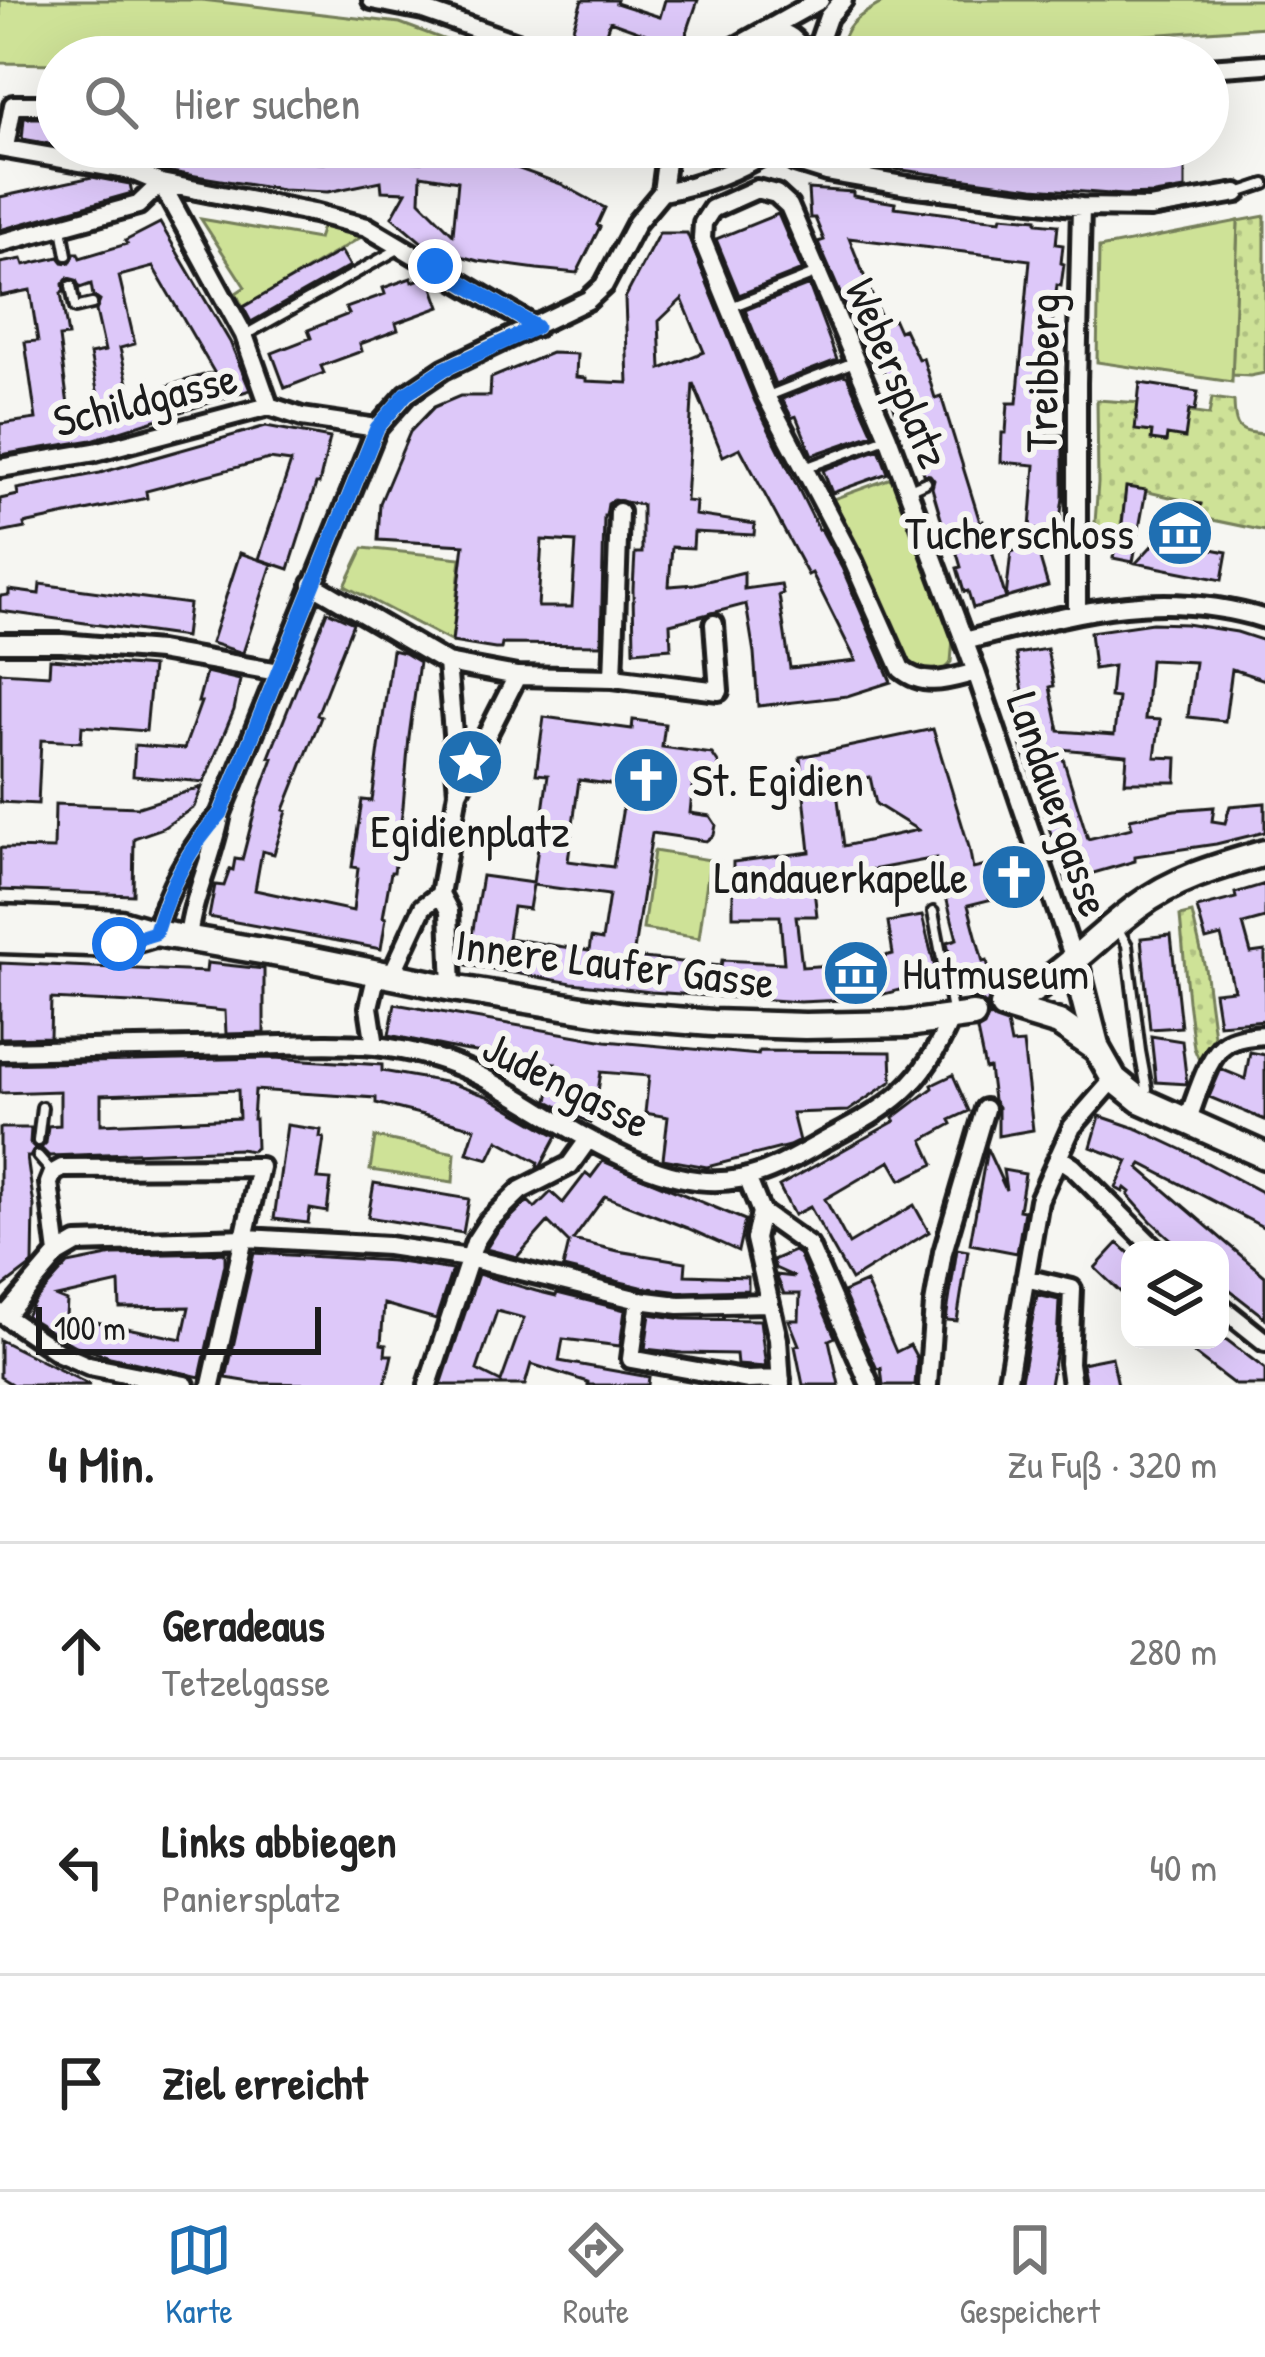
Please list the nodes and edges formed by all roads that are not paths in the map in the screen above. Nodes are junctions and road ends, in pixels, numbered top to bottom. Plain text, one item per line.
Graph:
1 (372, 0) edge
2 (820, 0) edge
3 (843, 0) edge
4 (797, 8) edge
5 (770, 30) junction
6 (478, 36) edge
7 (758, 36) edge
8 (789, 36) edge
9 (821, 36) edge
10 (1265, 64) edge
11 (1229, 67) edge
12 (36, 106) edge
13 (3, 148) edge
14 (36, 154) edge
15 (115, 168) edge
16 (665, 168) edge
17 (736, 168) edge
18 (815, 168) edge
19 (160, 183) junction
20 (1265, 184) edge
21 (662, 192) junction
22 (1237, 193) joint
23 (1081, 207) junction
24 (62, 227) junction
25 (0, 243) edge
26 (402, 247) junction
27 (67, 255) dead end
28 (826, 282) junction
29 (71, 286) dead end
30 (92, 304) dead end
31 (729, 307) junction
32 (536, 327) junction
33 (244, 335) junction
34 (855, 362) junction
35 (766, 396) junction
36 (269, 406) junction
37 (377, 428) junction
38 (888, 437) junction
39 (0, 468) edge
40 (803, 469) junction
41 (926, 482) dead end
42 (908, 490) junction
43 (619, 512) dead end
44 (312, 584) junction
45 (1077, 612) junction
46 (1265, 620) edge
47 (714, 624) dead end
48 (965, 641) junction
49 (0, 643) edge
50 (447, 663) junction
51 (278, 672) junction
52 (976, 672) junction
53 (517, 676) junction
54 (613, 677) junction
55 (458, 792) junction
56 (221, 813) junction
57 (1265, 853) edge
58 (440, 894) junction
59 (933, 913) dead end
60 (0, 918) edge
61 (1115, 925) junction
62 (155, 933) junction
63 (188, 938) junction
64 (0, 940) edge
65 (1074, 959) junction
66 (384, 974) junction
67 (452, 988) junction
68 (959, 1018) junction
69 (1265, 1035) edge
70 (375, 1046) junction
71 (1097, 1049) junction
72 (0, 1051) edge
73 (1114, 1079) junction
74 (1140, 1100) junction
75 (42, 1107) dead end
76 (985, 1109) dead end
77 (1187, 1121) junction
78 (588, 1140) junction
79 (38, 1142) dead end
80 (38, 1156) dead end
81 (1265, 1156) edge
82 (1058, 1157) junction
83 (53, 1173) junction
84 (747, 1177) junction
85 (761, 1212) junction
86 (246, 1238) junction
87 (1147, 1241) edge
88 (58, 1254) junction
89 (468, 1258) junction
90 (1025, 1278) junction
91 (639, 1300) junction
92 (768, 1303) junction
93 (1229, 1313) edge
94 (3, 1314) edge
95 (1265, 1342) edge
96 (781, 1382) edge
97 (174, 1384) edge
98 (211, 1385) edge
99 (428, 1385) edge
100 (870, 1385) edge
101 (928, 1385) edge
102 (1006, 1385) edge
103 (1072, 1385) edge

1 - 6 street
2 - 4 street
3 - 9 street
4 - 5 street
5 - 7 street
5 - 8 street
10 - 11 street
12 - 13 street
13 - 14 street
15 - 19 street
16 - 21 street
17 - 21 street
18 - 23 street
19 - 24 street
19 - 26 street
19 - 33 street
20 - 22 lane
21 - 32 street
22 - 23 street
23 - 45 street, Treibberg
24 - 25 street
24 - 27 lane
26 - 32 street
26 - 33 lane
28 - 31 lane
28 - 31 street, Webersplatz
28 - 34 street, Webersplatz
29 - 30 lane
31 - 35 street, Webersplatz
32 - 37 street
33 - 36 street
34 - 35 lane
34 - 38 street, Webersplatz
35 - 40 street, Webersplatz
36 - 37 street, Schildgasse
36 - 39 street, Schildgasse
37 - 44 street
38 - 40 lane
38 - 42 street, Webersplatz
40 - 52 street, Webersplatz
41 - 42 lane
42 - 48 street, Webersplatz
43 - 54 street
44 - 50 street
44 - 51 street
45 - 46 street
45 - 48 street
47 - 54 street
48 - 52 street, Webersplatz
49 - 51 street
50 - 53 street
50 - 55 street
51 - 56 street
52 - 65 street, Landauergasse
53 - 54 street
53 - 55 street
55 - 58 street
56 - 62 street
56 - 63 street
57 - 61 street
58 - 66 street
58 - 67 street
59 - 68 lane
60 - 62 street, Innere Laufer Gasse
61 - 65 street
61 - 74 lane
62 - 63 street, Innere Laufer Gasse
62 - 64 street
63 - 66 street, Innere Laufer Gasse
65 - 71 street
65 - 71 street
66 - 67 street, Innere Laufer Gasse
66 - 70 street
67 - 68 street, Innere Laufer Gasse
68 - 84 street, Judengasse
69 - 77 street
70 - 72 street, Judengasse
70 - 78 street, Judengasse
71 - 73 street
73 - 74 street
73 - 82 street
74 - 77 street
75 - 79 lane
76 - 101 street
77 - 81 street
78 - 84 street, Judengasse
78 - 89 street
80 - 83 lane
82 - 87 street
82 - 90 street
83 - 86 street
83 - 88 street
84 - 85 street
85 - 92 street
85 - 100 street
86 - 88 street
86 - 89 street
86 - 98 street
88 - 94 street
89 - 91 street
89 - 99 street
90 - 102 street
90 - 103 street
91 - 92 street
91 - 96 street
92 - 96 street
93 - 95 street
94 - 97 street

